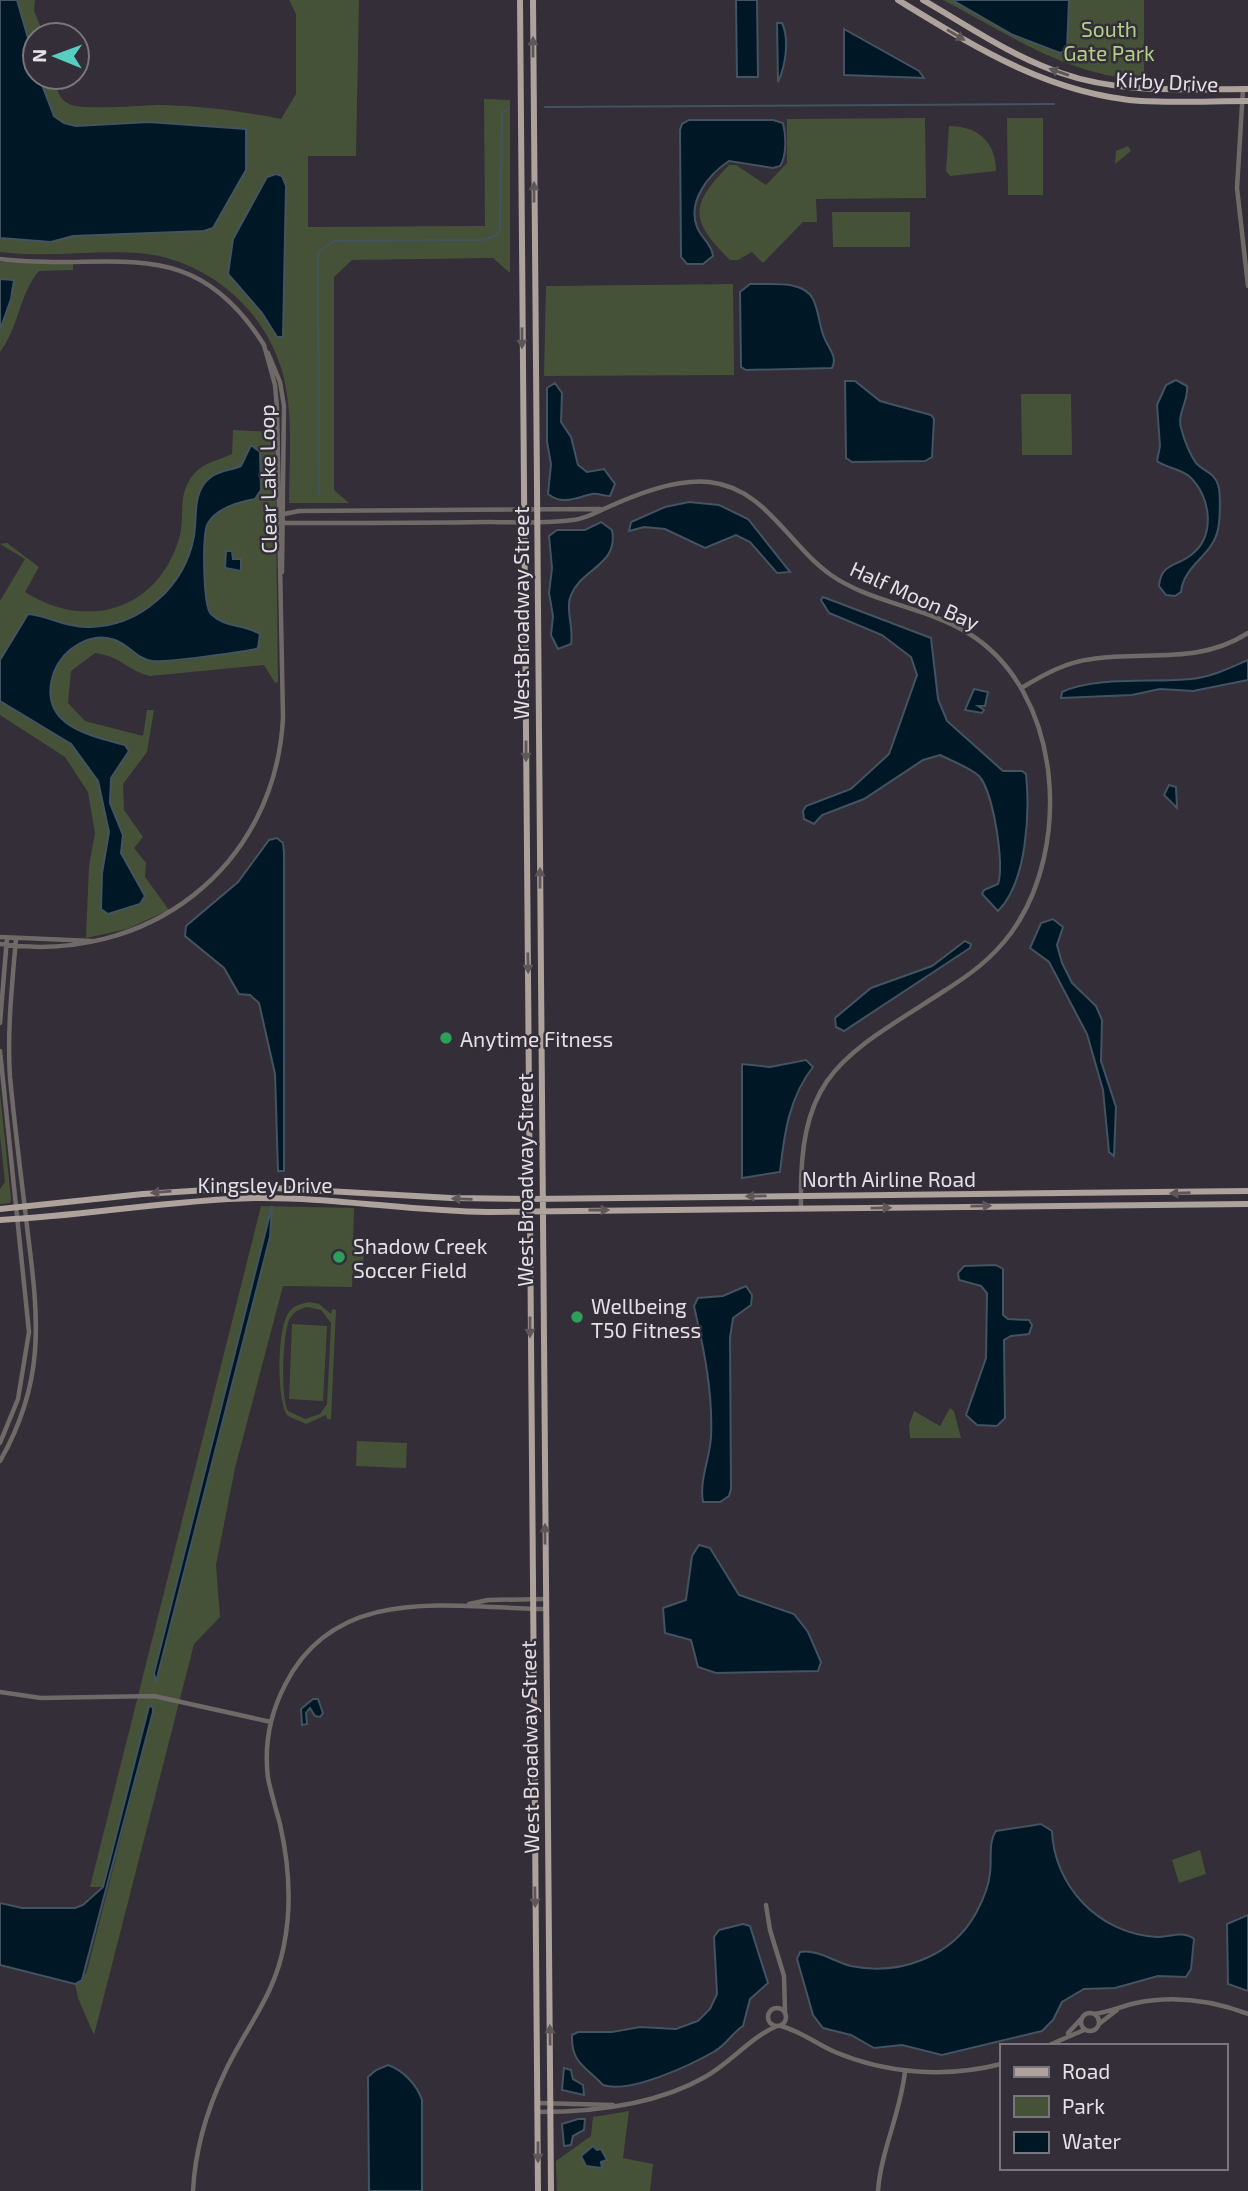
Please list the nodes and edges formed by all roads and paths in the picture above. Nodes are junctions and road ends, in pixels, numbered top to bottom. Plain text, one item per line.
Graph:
1 (520, 0) edge
2 (533, 0) edge
3 (898, 0) edge
4 (923, 0) edge
5 (1081, 79) junction
6 (1246, 89) edge
7 (1078, 90) junction
8 (1245, 101) edge
9 (0, 259) edge
10 (1248, 286) edge
11 (264, 345) junction
12 (536, 412) junction
13 (523, 448) junction
14 (605, 509) junction
15 (523, 510) junction
16 (537, 510) junction
17 (475, 511) junction
18 (285, 514) junction
19 (278, 517) junction
20 (475, 522) junction
21 (523, 522) junction
22 (537, 522) junction
23 (285, 523) junction
24 (282, 575) junction
25 (1248, 633) edge
26 (1023, 687) junction
27 (0, 937) edge
28 (7, 938) junction
29 (16, 943) junction
30 (3, 945) edge
31 (0, 1023) edge
32 (0, 1051) edge
33 (256, 1187) junction
34 (182, 1190) junction
35 (364, 1191) junction
36 (1248, 1191) edge
37 (801, 1196) junction
38 (695, 1197) junction
39 (256, 1198) junction
40 (530, 1199) junction
41 (542, 1199) junction
42 (183, 1202) junction
43 (363, 1202) junction
44 (1248, 1205) edge
45 (26, 1207) junction
46 (16, 1208) junction
47 (0, 1209) edge
48 (696, 1209) junction
49 (801, 1209) junction
50 (530, 1210) junction
51 (542, 1210) junction
52 (26, 1218) junction
53 (17, 1219) junction
54 (0, 1220) edge
55 (530, 1260) junction
56 (543, 1296) junction
57 (0, 1443) edge
58 (0, 1461) edge
59 (531, 1599) junction
60 (545, 1599) junction
61 (468, 1605) junction
62 (532, 1608) junction
63 (545, 1609) junction
64 (0, 1692) edge
65 (271, 1722) junction
66 (766, 1905) dead end
67 (784, 1990) junction
68 (775, 2008) junction
69 (1121, 2008) junction
70 (1094, 2014) junction
71 (1248, 2014) edge
72 (786, 2015) junction
73 (1081, 2019) junction
74 (768, 2020) junction
75 (1099, 2024) junction
76 (778, 2026) junction
77 (1085, 2030) junction
78 (800, 2034) junction
79 (760, 2036) junction
80 (1065, 2036) junction
81 (1050, 2044) edge
82 (1000, 2064) edge
83 (905, 2071) junction
84 (537, 2103) junction
85 (551, 2103) junction
86 (617, 2105) junction
87 (538, 2112) junction
88 (551, 2112) junction
89 (193, 2191) edge
90 (538, 2191) edge
91 (551, 2191) edge
92 (878, 2191) edge

1 -> 13 main road, West Broadway Street
12 -> 2 main road, West Broadway Street
3 -> 7 main road, Kirby Drive
5 -> 4 main road, Kirby Drive
5 - 6 main road, Kirby Drive
5 - 7 main road
6 - 8 street
7 - 8 main road, Kirby Drive
8 - 10 street
9 - 11 street, Clear Lake Loop
11 - 18 street, Clear Lake Loop
11 - 19 street, Clear Lake Loop
12 - 13 main road
12 - 16 main road, West Broadway Street
13 - 15 main road, West Broadway Street
14 - 16 street, Half Moon Bay
14 - 22 street, Half Moon Bay
14 - 26 street, Half Moon Bay
15 - 16 street, Half Moon Bay
15 - 17 street, Half Moon Bay
15 - 21 main road, West Broadway Street
16 - 22 main road, West Broadway Street
17 - 18 street, Half Moon Bay
17 - 20 street
18 - 19 street, Half Moon Bay
18 - 23 street, Clear Lake Loop
19 - 23 street
19 - 24 street, Clear Lake Loop
20 - 21 street, Half Moon Bay
20 - 23 street, Half Moon Bay
21 - 22 street, Half Moon Bay
21 -> 40 main road, West Broadway Street
41 -> 22 main road, West Broadway Street
23 - 24 street, Clear Lake Loop
24 - 29 street, Clear Lake Loop
25 - 26 street
26 - 37 street, Half Moon Bay
27 - 28 street
28 - 29 street
28 - 30 street
29 - 30 street
29 - 45 street
30 - 31 street
32 - 46 street
33 - 34 main road, Kingsley Drive
33 - 35 main road, Kingsley Drive
33 - 39 main road
34 - 42 main road
34 -> 45 main road, Kingsley Drive
40 -> 35 main road, Kingsley Drive
35 - 43 main road
36 -> 37 main road, North Airline Road
37 -> 38 main road, North Airline Road
37 - 49 street, Half Moon Bay
38 - 41 main road, North Airline Road
38 - 48 main road
39 - 42 main road, Kingsley Drive
39 - 43 main road, Kingsley Drive
40 - 41 main road, North Airline Road
40 - 50 main road, West Broadway Street
41 - 51 main road, West Broadway Street
42 - 52 main road, Kingsley Drive
43 - 50 main road, Kingsley Drive
49 -> 44 main road, North Airline Road
45 - 46 main road, Kingsley Drive
45 - 52 street
46 - 47 main road, Kingsley Drive
46 - 53 street
48 - 49 main road, North Airline Road
51 -> 48 main road, North Airline Road
50 - 51 main road, North Airline Road
50 - 55 main road, West Broadway Street
51 - 56 main road, West Broadway Street
52 - 53 main road, Kingsley Drive
52 - 58 street
53 - 54 main road, Kingsley Drive
53 - 57 street
55 - 56 main road
55 -> 59 main road, West Broadway Street
60 -> 56 main road, West Broadway Street
59 - 60 street
59 - 61 street
59 - 62 main road, West Broadway Street
60 - 63 main road, West Broadway Street
61 - 62 street
61 - 65 street
62 - 63 street
62 -> 84 main road, West Broadway Street
85 -> 63 main road, West Broadway Street
64 - 65 street
65 - 89 street
66 - 67 street
67 - 68 street
67 - 72 street
68 - 72 street
68 - 74 street
69 - 70 street
69 - 71 street
69 - 75 street
70 - 73 street
70 - 75 street
72 - 76 street
72 - 78 street
73 - 77 street
73 - 80 street
74 - 76 street
74 - 79 street
75 - 77 street
76 - 78 street
76 - 79 street
77 - 80 street
78 - 83 street
79 - 86 street
80 - 81 street
82 - 83 street
83 - 92 street
84 - 85 street
84 - 87 main road, West Broadway Street
85 - 86 street
85 - 88 main road, West Broadway Street
86 - 88 street
87 - 88 street
87 -> 90 main road
88 - 91 main road, West Broadway Street

